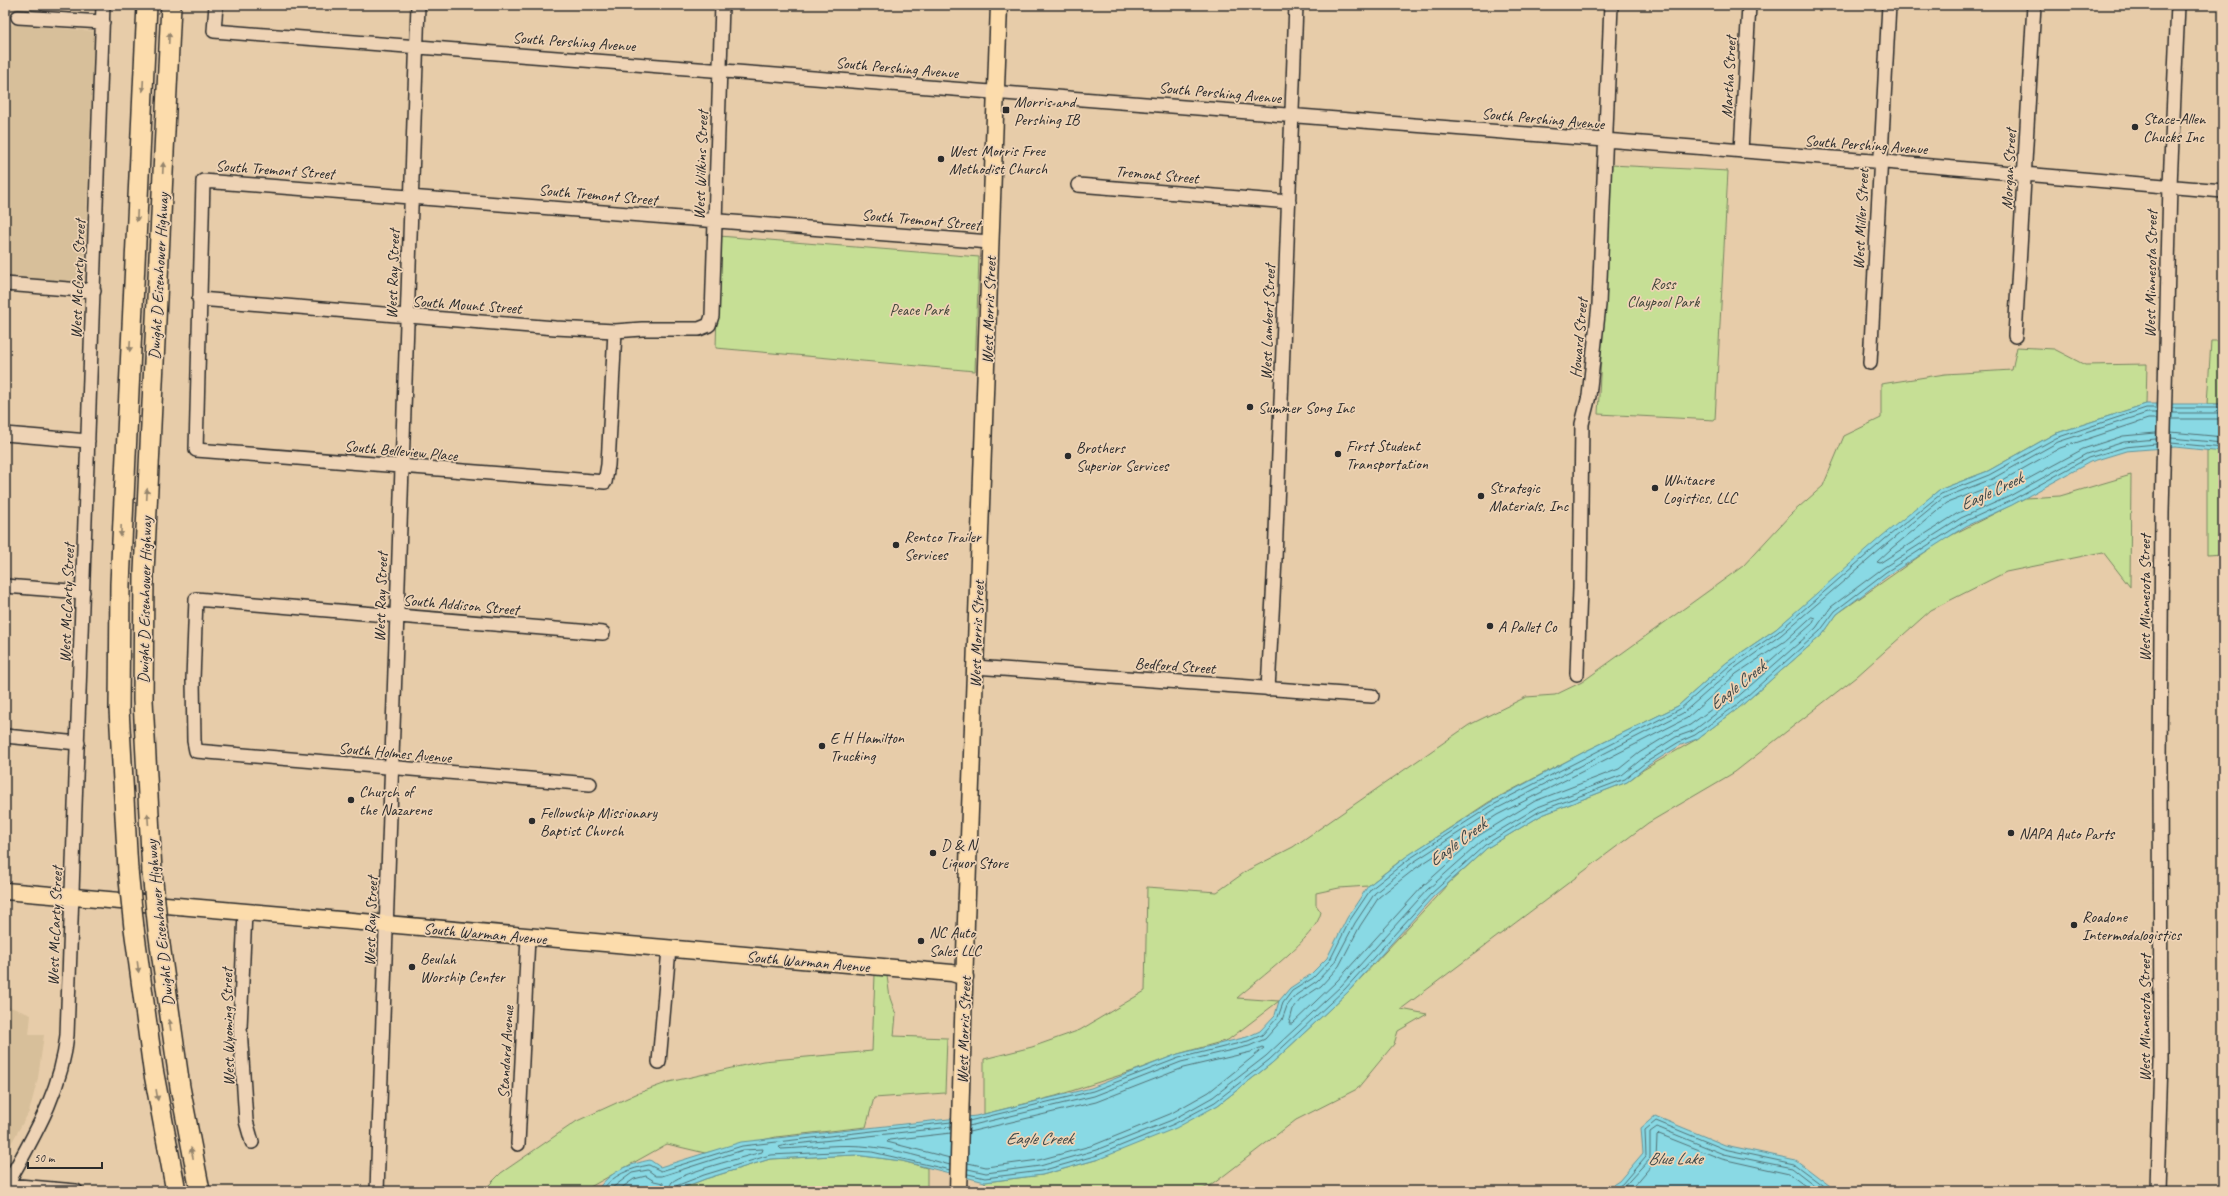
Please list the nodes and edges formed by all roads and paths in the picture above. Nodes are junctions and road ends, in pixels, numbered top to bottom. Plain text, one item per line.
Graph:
1 (103, 5) edge
2 (147, 5) edge
3 (171, 5) edge
4 (216, 5) edge
5 (418, 5) edge
6 (722, 5) edge
7 (999, 5) edge
8 (1296, 5) edge
9 (1611, 5) edge
10 (1749, 5) edge
11 (1889, 5) edge
12 (2034, 5) edge
13 (2172, 5) edge
14 (2178, 5) edge
15 (18, 17) dead end
16 (103, 22) junction
17 (417, 46) junction
18 (719, 69) junction
19 (996, 92) junction
20 (1292, 115) junction
21 (1604, 140) junction
22 (1741, 151) junction
23 (1880, 162) junction
24 (2024, 174) junction
25 (1078, 185) dead end
26 (2170, 185) junction
27 (2223, 191) edge
28 (411, 197) junction
29 (1289, 202) junction
30 (715, 220) junction
31 (990, 242) junction
32 (5, 284) edge
33 (94, 291) junction
34 (199, 299) junction
35 (407, 317) junction
36 (709, 325) joint
37 (615, 331) junction
38 (2015, 336) dead end
39 (1870, 363) dead end
40 (5, 434) edge
41 (88, 441) junction
42 (402, 467) junction
43 (5, 586) edge
44 (83, 592) junction
45 (397, 616) junction
46 (604, 633) dead end
47 (975, 668) junction
48 (1577, 674) dead end
49 (1268, 689) junction
50 (1372, 696) dead end
51 (5, 736) edge
52 (78, 742) junction
53 (196, 752) joint
54 (392, 769) junction
55 (590, 784) dead end
56 (5, 891) edge
57 (72, 897) junction
58 (245, 912) junction
59 (387, 924) junction
60 (528, 936) junction
61 (669, 949) junction
62 (965, 976) junction
63 (659, 1062) dead end
64 (252, 1142) dead end
65 (518, 1144) dead end
66 (6, 1186) edge
67 (76, 1191) edge
68 (176, 1191) edge
69 (200, 1191) edge
70 (377, 1191) edge
71 (958, 1191) edge
72 (2157, 1191) edge

1 - 16 street, West McCarty Street
2 -> 68 highway, Dwight D Eisenhower Highway, bridge
69 -> 3 highway, Dwight D Eisenhower Highway, bridge
4 - 17 street, South Pershing Avenue
5 - 17 street, West Ray Street
6 - 18 street, West Wilkins Street
7 - 19 main road, West Morris Street
8 - 20 street, West Lambert Street
9 - 21 street, Howard Street
10 - 22 street, Martha Street
11 - 23 street, West Miller Street
12 - 24 street, Morgan Street
13 - 14 street
14 - 26 street, West Minnesota Street
15 - 16 street
16 - 33 street, West McCarty Street
17 - 18 street, South Pershing Avenue
17 - 28 street, West Ray Street
18 - 19 street, South Pershing Avenue
18 - 30 street, West Wilkins Street
19 - 20 street, South Pershing Avenue
19 - 31 main road, West Morris Street
20 - 21 street, South Pershing Avenue
20 - 29 street, West Lambert Street
21 - 22 street, South Pershing Avenue
21 - 48 street, Howard Street
22 - 23 street, South Pershing Avenue
23 - 24 street, South Pershing Avenue
23 - 39 street, West Miller Street
24 - 26 street, South Pershing Avenue
24 - 38 street, Morgan Street
25 - 29 street, Tremont Street
26 - 27 street, South Pershing Avenue
26 - 72 street, West Minnesota Street
28 - 30 street, South Tremont Street
28 - 34 street, South Tremont Street
28 - 35 street, West Ray Street
29 - 49 street, West Lambert Street
30 - 31 street, South Tremont Street
30 - 36 street, West Wilkins Street
31 - 47 main road, West Morris Street
32 - 33 street
33 - 41 street, West McCarty Street
34 - 35 street, South Mount Street
34 - 42 street, South Belleview Place
35 - 37 street, South Mount Street
35 - 42 street, West Ray Street
36 - 37 street, South Mount Street
37 - 42 street, South Belleview Place
40 - 41 street
41 - 44 street, West McCarty Street
42 - 45 street, West Ray Street
43 - 44 street
44 - 52 street, West McCarty Street
45 - 46 street, South Addison Street
45 - 53 street, South Addison Street
45 - 54 street, West Ray Street
47 - 49 street, Bedford Street
47 - 62 main road, West Morris Street
49 - 50 street, Bedford Street
51 - 52 street
52 - 57 street, West McCarty Street
53 - 54 street, South Holmes Avenue
54 - 55 street, South Holmes Avenue
54 - 59 street, West Ray Street
56 - 57 main road, South Warman Avenue
57 - 58 main road, South Warman Avenue
57 - 66 street, West McCarty Street
58 - 59 main road, South Warman Avenue
58 - 64 street, West Wyoming Street
59 - 60 main road, South Warman Avenue
59 - 70 street, West Ray Street
60 - 61 main road, South Warman Avenue
60 - 65 street, Standard Avenue
61 - 62 main road, South Warman Avenue
61 - 63 street
62 - 71 main road, West Morris Street
66 - 67 street

